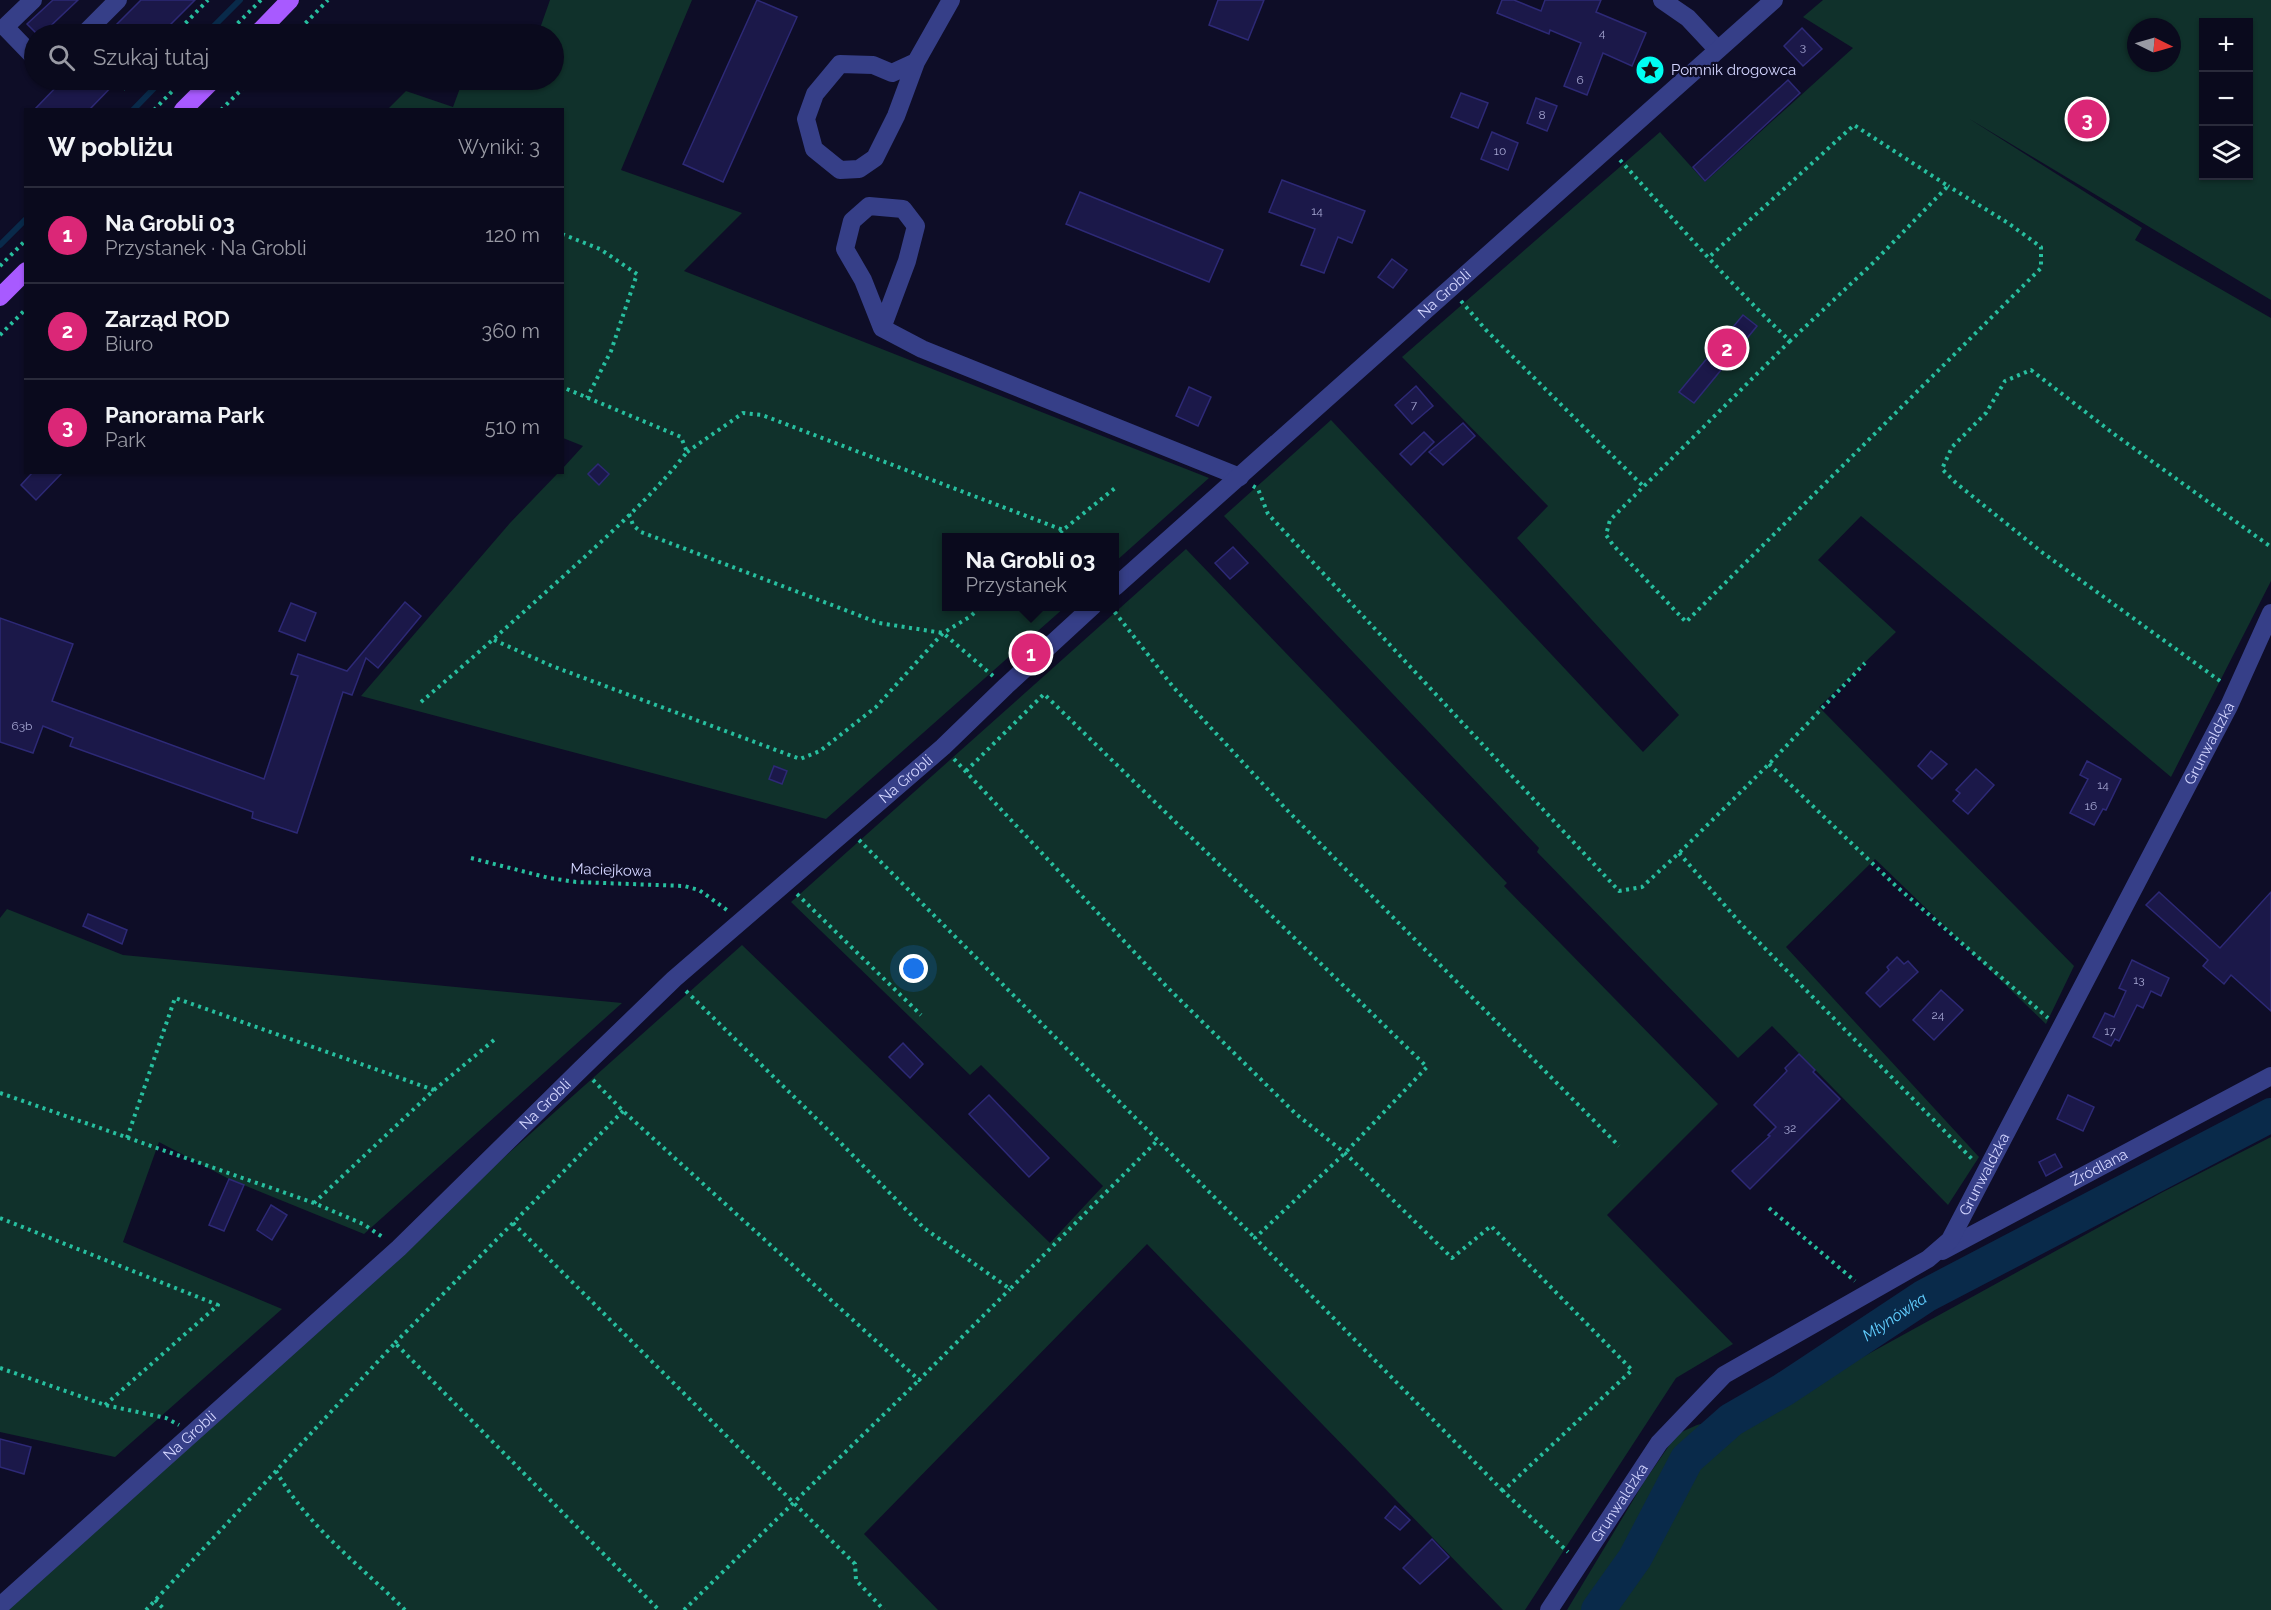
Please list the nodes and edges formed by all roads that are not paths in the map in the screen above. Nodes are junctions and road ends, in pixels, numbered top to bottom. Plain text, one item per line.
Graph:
1 (33, 0) edge
2 (118, 0) edge
3 (290, 0) edge
4 (951, 0) edge
5 (1662, 0) edge
6 (1774, 0) edge
7 (94, 24) edge
8 (266, 24) edge
9 (24, 47) edge
10 (1717, 49) junction
11 (916, 62) junction
12 (203, 90) edge
13 (185, 108) edge
14 (21, 282) edge
15 (0, 297) edge
16 (882, 328) junction
17 (1240, 477) junction
18 (1119, 583) edge
19 (1088, 611) edge
20 (2271, 613) edge
21 (2271, 1076) edge
22 (1928, 1259) junction
23 (0, 1606) edge
24 (1549, 1610) edge

1 - 9 street
2 - 7 street
3 - 8 main road
4 - 11 street
5 - 10 street
6 - 10 street, Na Grobli
10 - 17 street, Na Grobli
11 - 11 street
12 - 13 main road
14 - 15 main road
16 - 16 street
16 - 17 street
17 - 18 street, Na Grobli
19 - 23 street, Na Grobli
20 - 22 street, Grunwaldzka
21 - 22 street, Źródlana
22 - 24 street, Grunwaldzka

